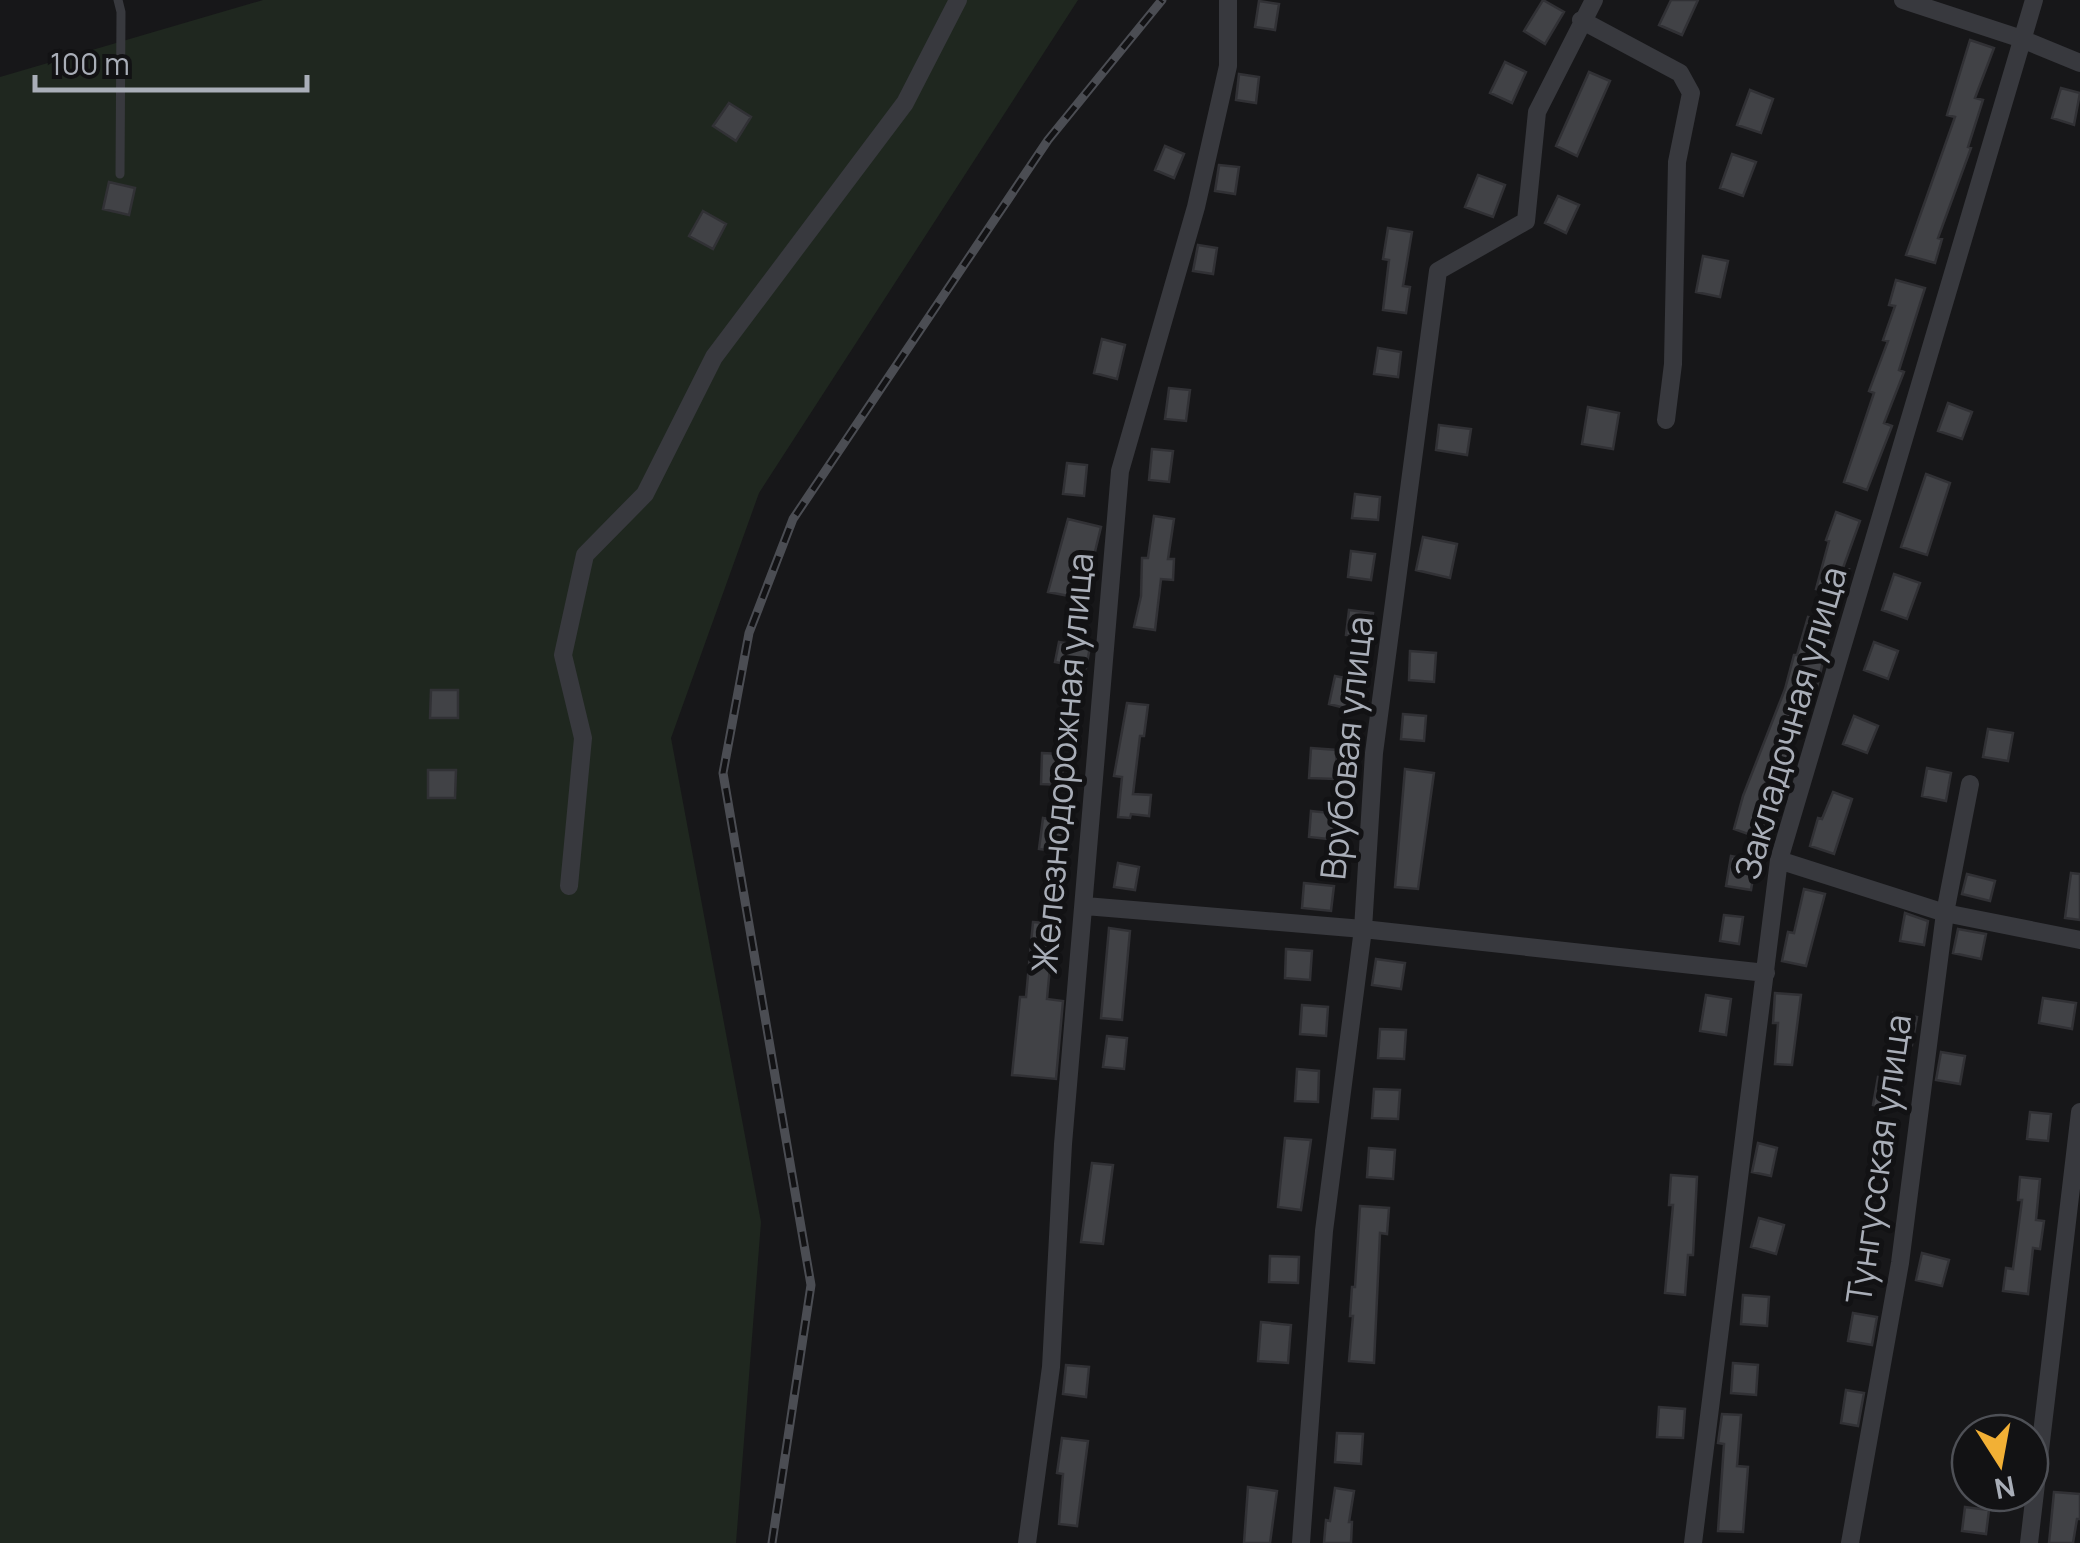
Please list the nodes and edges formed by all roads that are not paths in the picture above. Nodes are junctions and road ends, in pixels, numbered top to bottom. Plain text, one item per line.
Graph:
1 (118, 0) edge
2 (958, 0) edge
3 (1228, 0) edge
4 (1594, 0) edge
5 (1902, 0) edge
6 (2034, 0) edge
7 (1581, 20) junction
8 (2022, 39) junction
9 (2080, 62) edge
10 (120, 174) dead end
11 (1666, 420) dead end
12 (1970, 784) dead end
13 (1779, 860) junction
14 (569, 886) dead end
15 (1084, 906) junction
16 (1945, 913) junction
17 (1363, 929) junction
18 (2080, 940) edge
19 (1766, 972) junction
20 (2080, 1112) edge
21 (1027, 1543) edge
22 (1301, 1543) edge
23 (1693, 1543) edge
24 (1850, 1543) edge
25 (2030, 1543) edge

1 - 10 lane
2 - 14 street
3 - 15 street, Железнодорожная улица
4 - 7 street, Врубовая улица
5 - 8 street
6 - 8 street, Закладочная улица
7 - 11 street
7 - 17 street, Врубовая улица
8 - 9 street
8 - 13 street, Закладочная улица
12 - 16 street, Тунгусская улица
13 - 16 street
13 - 19 street, Закладочная улица
15 - 17 street
15 - 21 street, Железнодорожная улица
16 - 18 street
16 - 24 street, Тунгусская улица
17 - 19 street
17 - 22 street, Врубовая улица
19 - 23 street, Закладочная улица
20 - 25 street

